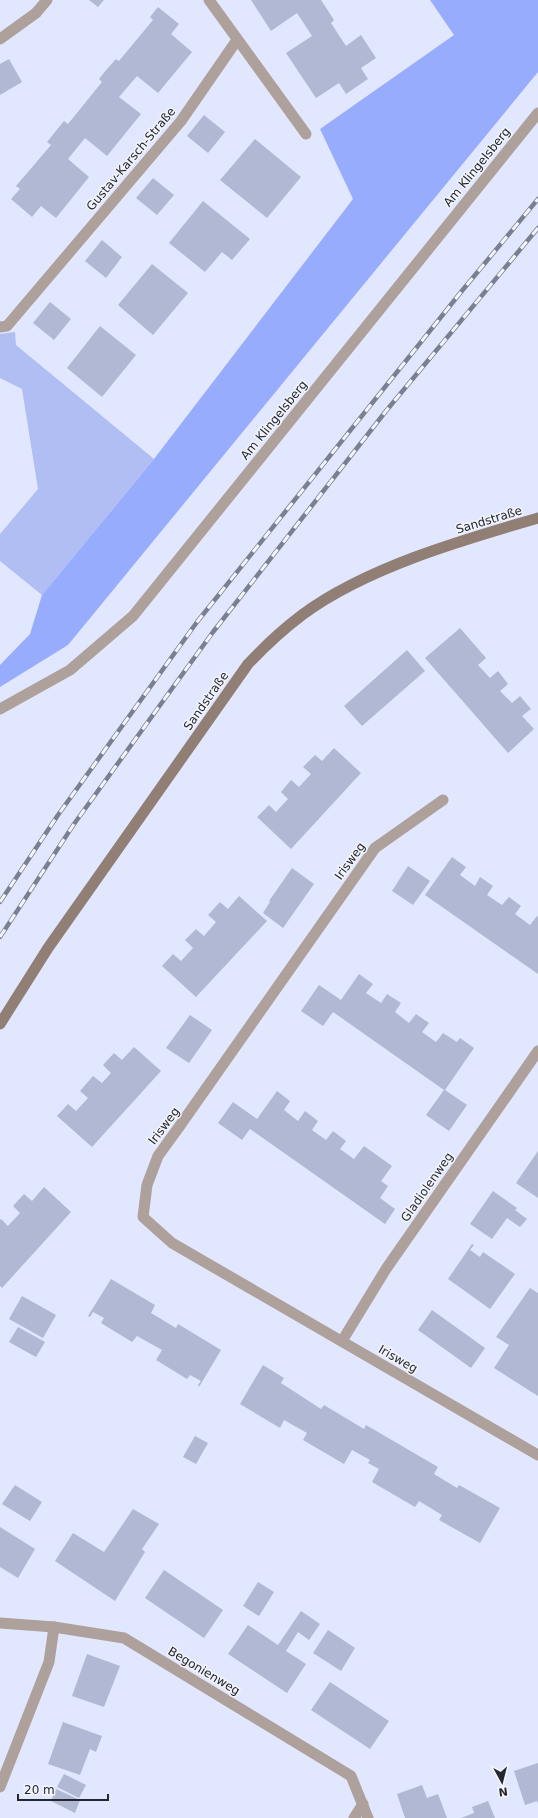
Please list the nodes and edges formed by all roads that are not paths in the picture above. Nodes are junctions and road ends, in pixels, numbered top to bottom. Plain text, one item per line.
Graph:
1 (47, 0) edge
2 (209, 0) edge
3 (0, 39) edge
4 (237, 40) junction
5 (538, 112) edge
6 (306, 134) dead end
7 (4, 327) edge
8 (538, 518) edge
9 (0, 709) edge
10 (443, 800) dead end
11 (0, 1024) edge
12 (538, 1051) edge
13 (342, 1341) junction
14 (538, 1455) edge
15 (0, 1623) edge
16 (54, 1628) junction
17 (0, 1788) edge
18 (363, 1804) junction
19 (354, 1818) edge
20 (368, 1818) edge

1 - 3 street
2 - 4 street
4 - 6 street
4 - 7 street, Gustav-Karsch-Straße
5 - 9 street, Am Klingelsberg
8 - 11 main road, Sandstraße
10 - 13 street, Irisweg
12 - 13 street, Gladiolenweg
13 - 14 street, Irisweg
15 - 16 street, Begonienweg
16 - 17 street
16 - 18 street, Begonienweg
18 - 19 street
18 - 20 street, Begonienweg

